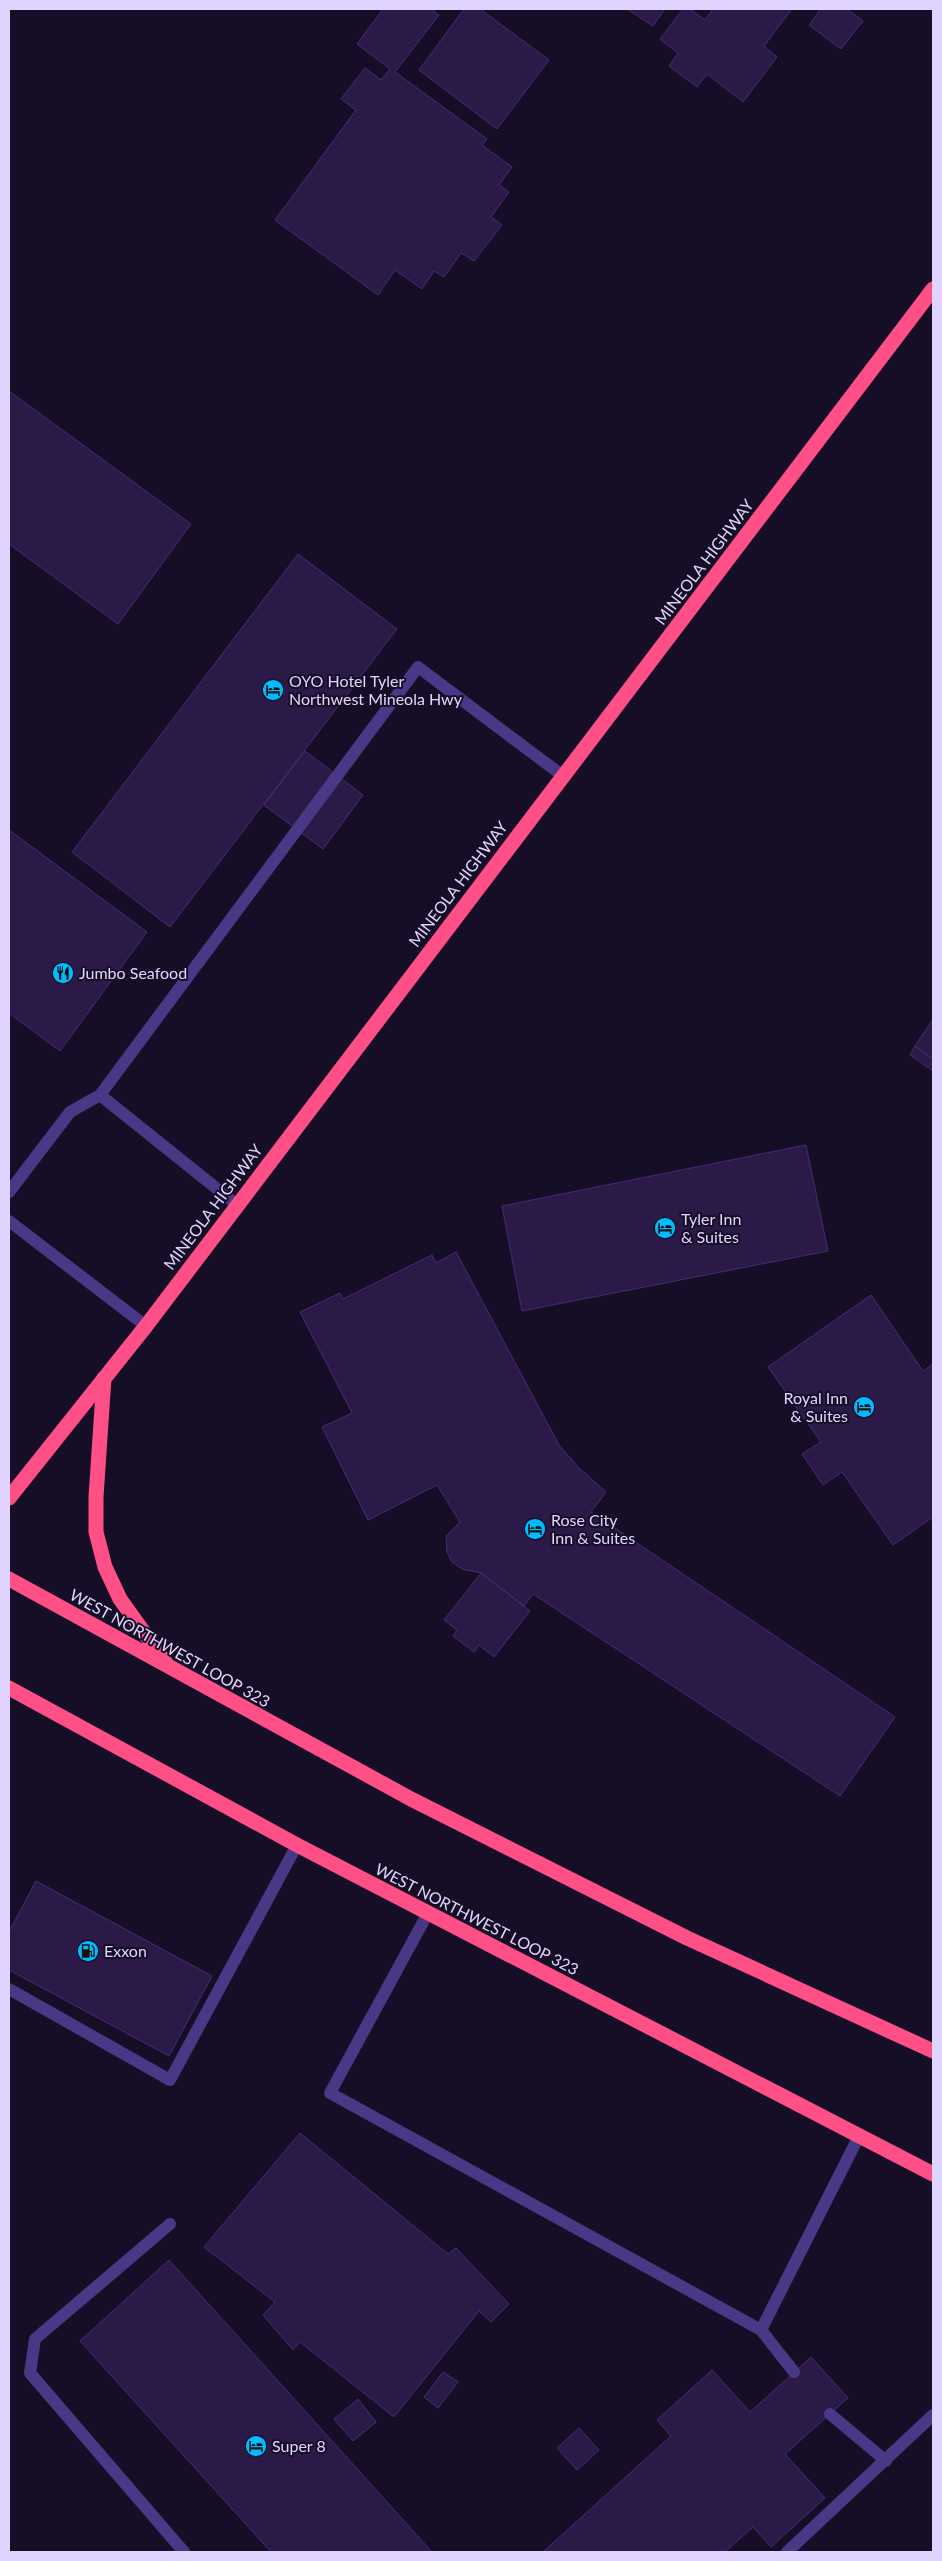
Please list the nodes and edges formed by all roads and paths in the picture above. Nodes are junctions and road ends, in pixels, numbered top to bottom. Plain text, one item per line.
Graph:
1 (933, 289) edge
2 (563, 776) junction
3 (100, 1095) junction
4 (9, 1192) edge
5 (236, 1204) junction
6 (9, 1221) edge
7 (146, 1326) junction
8 (104, 1378) junction
9 (9, 1498) edge
10 (9, 1579) edge
11 (170, 1669) junction
12 (9, 1688) edge
13 (296, 1845) junction
14 (428, 1913) junction
15 (9, 1988) edge
16 (933, 2050) edge
17 (859, 2136) junction
18 (933, 2174) edge
19 (170, 2224) dead end
20 (761, 2330) junction
21 (794, 2372) dead end
22 (830, 2414) dead end
23 (933, 2415) edge
24 (886, 2462) junction
25 (184, 2552) edge
26 (788, 2552) edge

1 - 2 highway, MINEOLA HIGHWAY
2 - 3 lane
2 - 5 highway, MINEOLA HIGHWAY
3 - 4 lane
3 - 5 lane
5 - 7 highway, MINEOLA HIGHWAY
6 - 7 lane
7 - 8 highway, MINEOLA HIGHWAY
8 - 9 highway, MINEOLA HIGHWAY
8 - 11 highway
10 - 11 highway, WEST NORTHWEST LOOP 323
11 - 16 highway, WEST NORTHWEST LOOP 323
12 - 13 highway, WEST NORTHWEST LOOP 323
13 - 14 highway, WEST NORTHWEST LOOP 323
13 - 15 lane
14 - 17 highway, WEST NORTHWEST LOOP 323
14 - 20 lane
17 - 18 highway, WEST NORTHWEST LOOP 323
17 - 20 lane
19 - 25 lane
20 - 21 lane
22 - 24 lane
23 - 24 lane
24 - 26 lane

